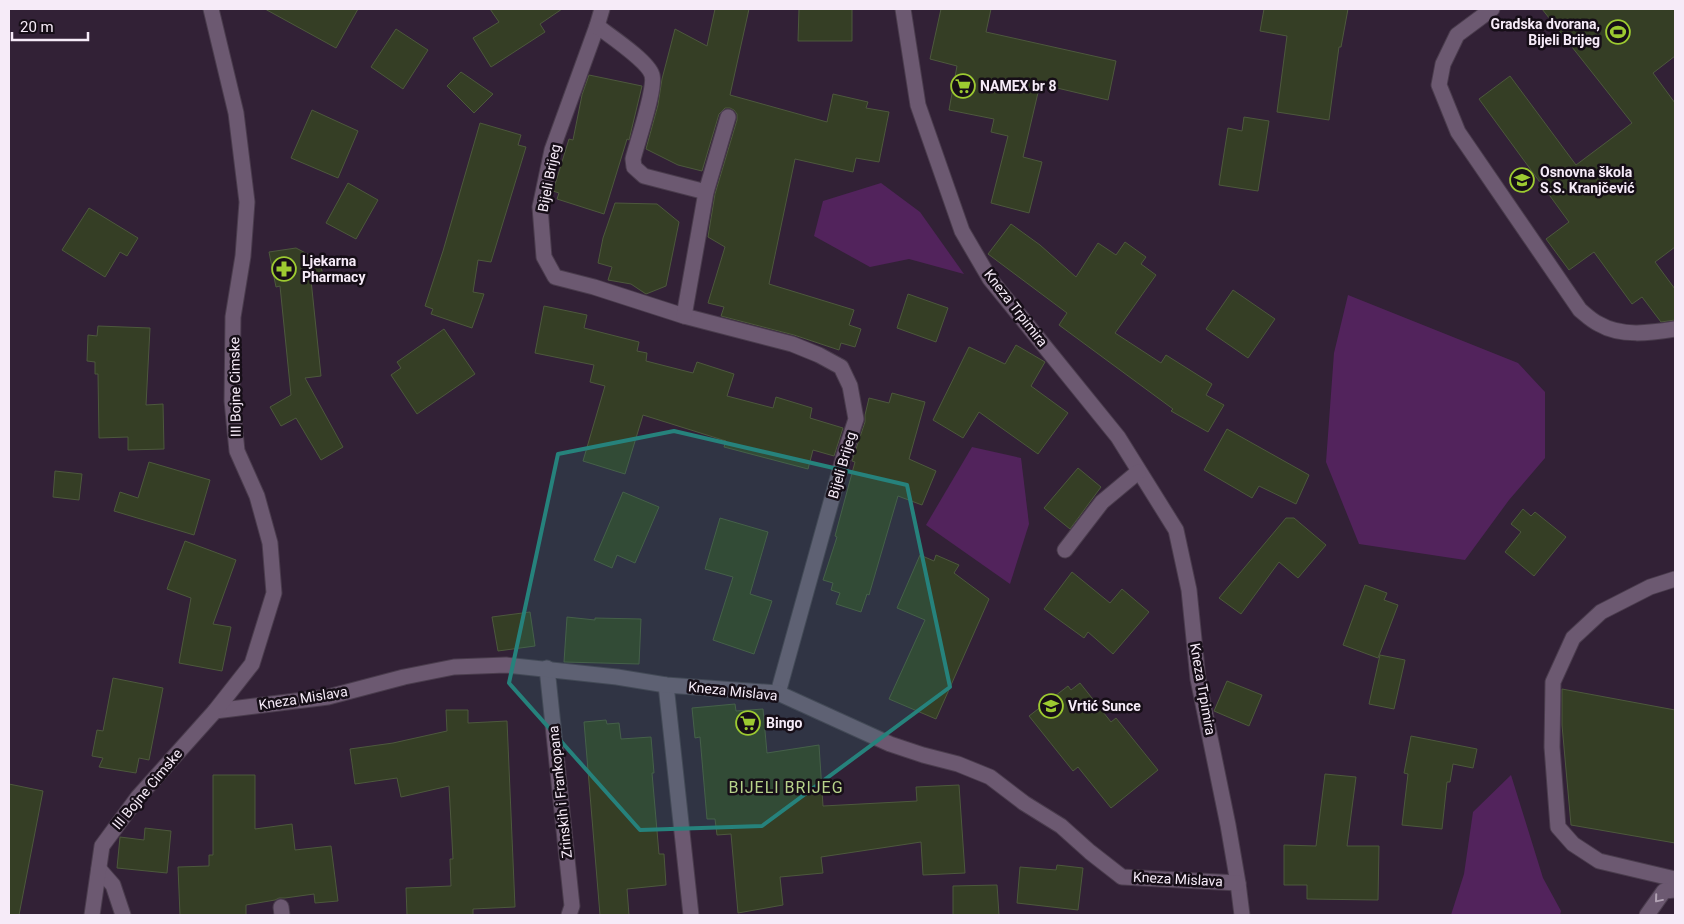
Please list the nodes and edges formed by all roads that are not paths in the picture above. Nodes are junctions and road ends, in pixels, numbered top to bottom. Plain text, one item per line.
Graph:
1 (211, 9) edge
2 (602, 9) edge
3 (903, 9) edge
4 (1492, 9) edge
5 (597, 26) junction
6 (728, 117) dead end
7 (706, 192) junction
8 (684, 316) junction
9 (1675, 329) edge
10 (1138, 472) junction
11 (1066, 550) dead end
12 (1675, 579) edge
13 (547, 668) junction
14 (666, 685) junction
15 (778, 694) junction
16 (215, 711) junction
17 (99, 869) junction
18 (1675, 879) edge
19 (1238, 882) junction
20 (1675, 890) edge
21 (92, 915) edge
22 (123, 915) edge
23 (569, 915) edge
24 (691, 915) edge
25 (1242, 915) edge
26 (1647, 915) edge

1 - 16 street, III Bojne Cimske
2 - 5 street, Bijeli Brijeg
3 - 10 street, Kneza Trpimira
4 - 9 street
5 - 7 street
5 - 8 street, Bijeli Brijeg
6 - 7 street
7 - 8 street
8 - 15 street, Bijeli Brijeg
10 - 11 street
10 - 19 street, Kneza Trpimira
12 - 18 street
13 - 14 street, Kneza Mislava
13 - 16 street, Kneza Mislava
13 - 23 street, Zrinskih i Frankopana
14 - 15 street, Kneza Mislava
14 - 24 street
15 - 19 street, Kneza Mislava
16 - 17 street, III Bojne Cimske
17 - 21 street, III Bojne Cimske
17 - 22 street
19 - 25 street, Kneza Trpimira
20 -> 26 street

